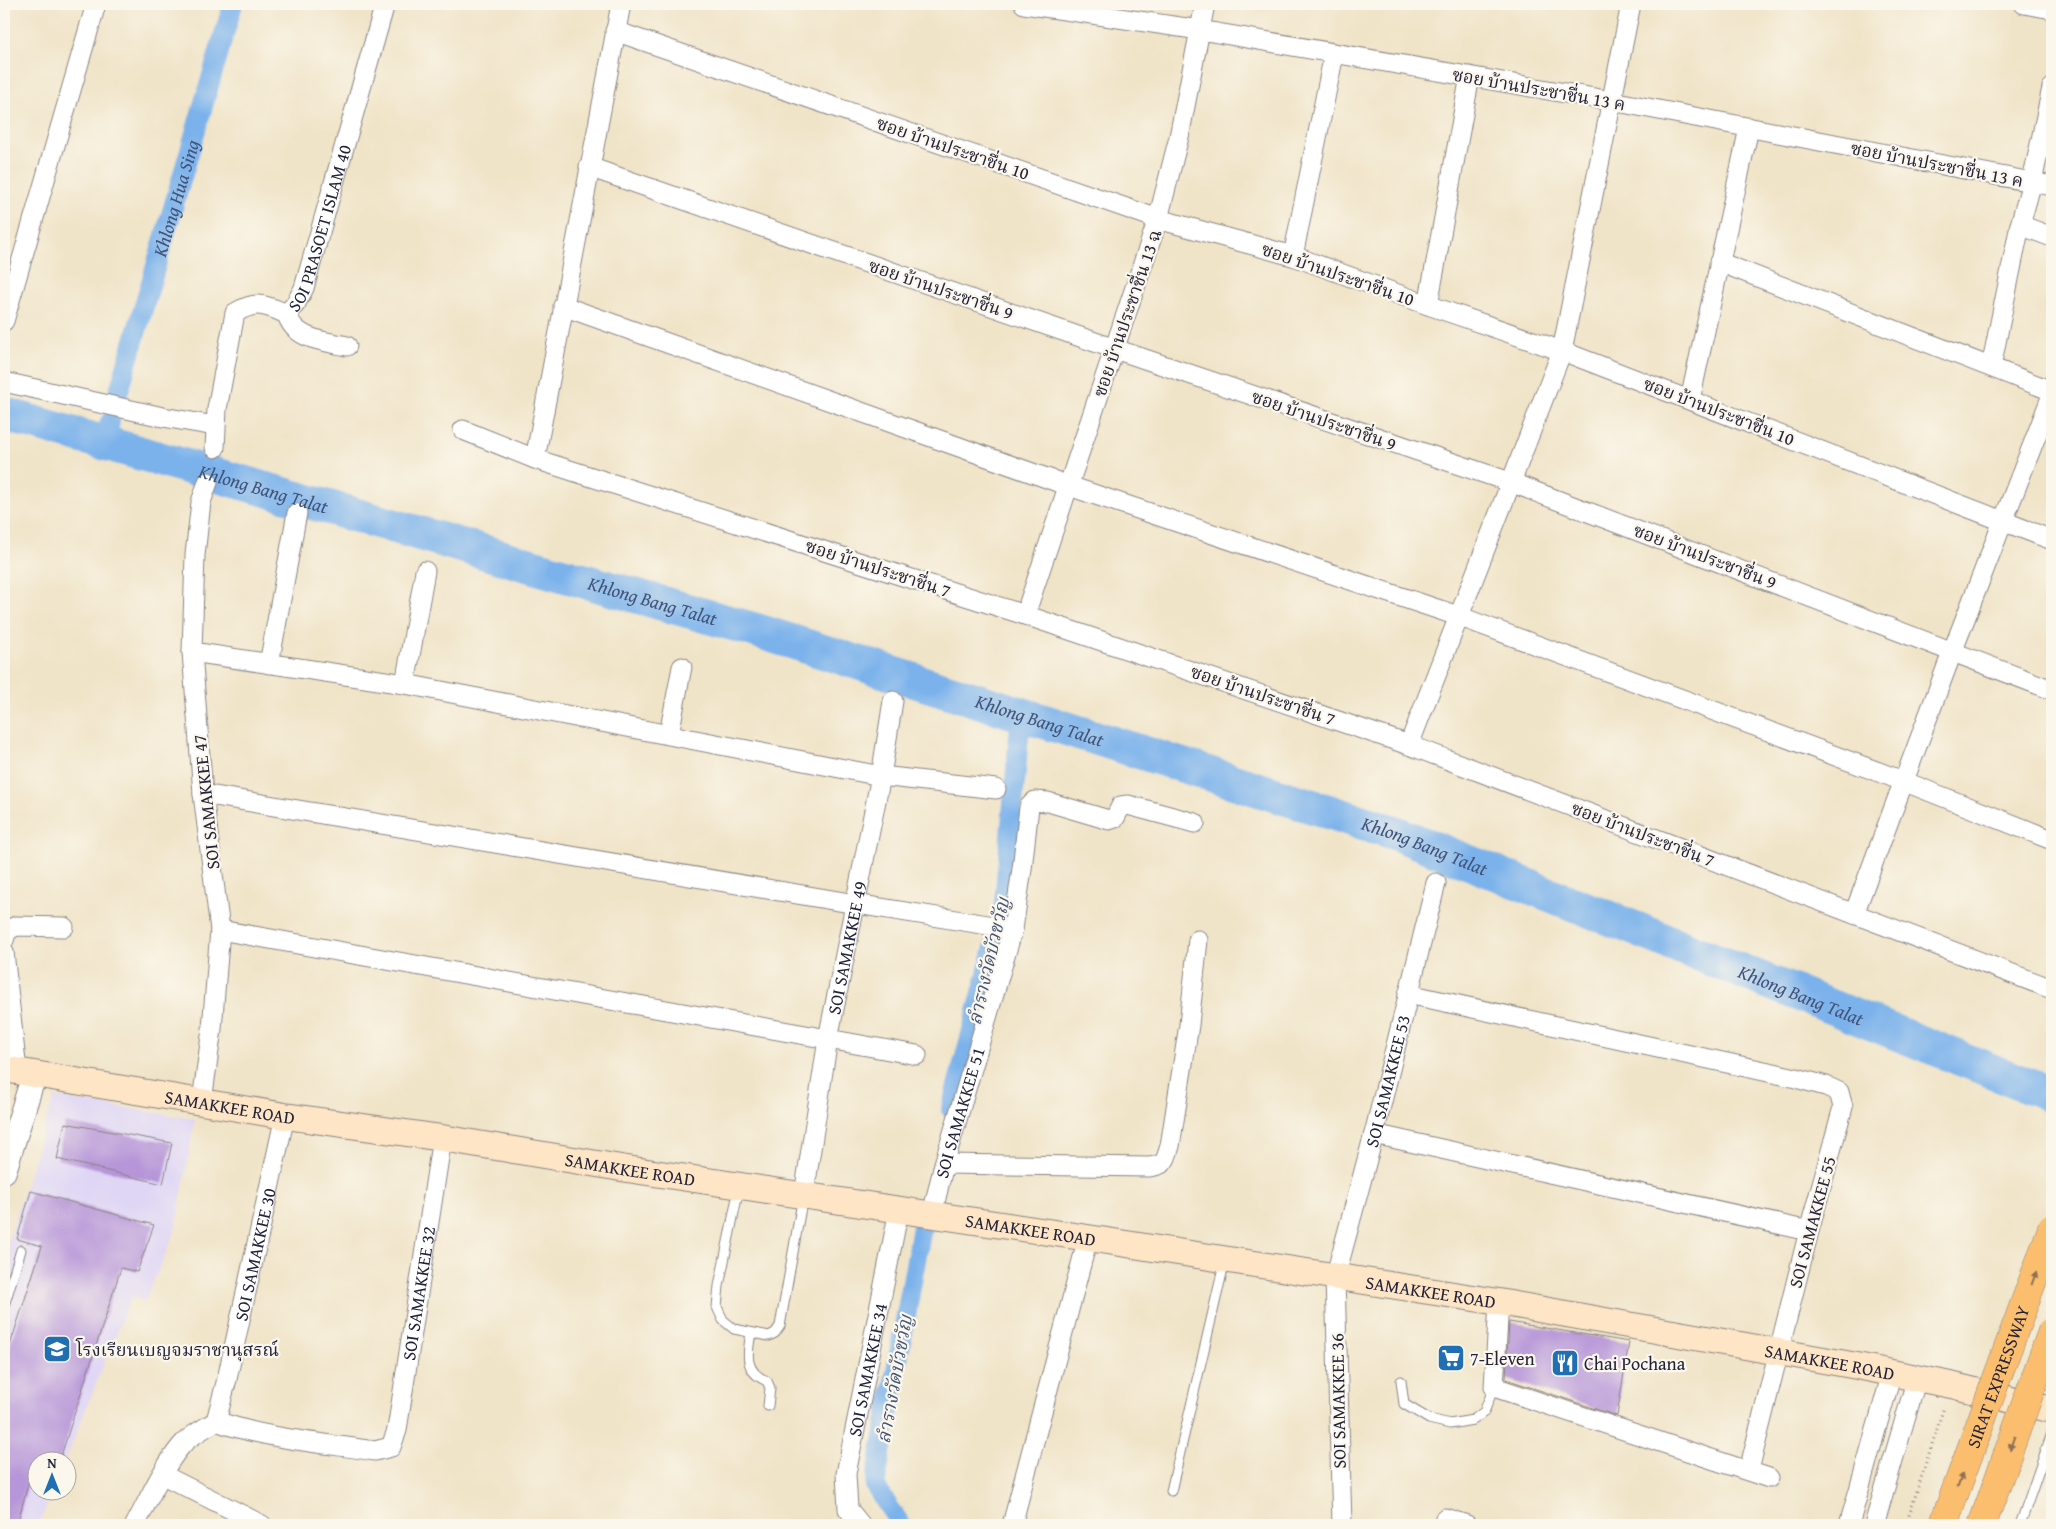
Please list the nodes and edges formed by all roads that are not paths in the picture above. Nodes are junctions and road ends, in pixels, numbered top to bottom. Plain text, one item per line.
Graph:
1 (96, 4) edge
2 (385, 4) edge
3 (621, 4) edge
4 (1024, 4) edge
5 (1205, 4) edge
6 (1631, 4) edge
7 (2024, 4) edge
8 (2052, 9) edge
9 (1200, 30) junction
10 (615, 31) junction
11 (1334, 54) junction
12 (1470, 76) junction
13 (2052, 88) edge
14 (1612, 101) junction
15 (1749, 128) junction
16 (589, 167) junction
17 (2032, 182) junction
18 (2052, 186) edge
19 (1158, 219) junction
20 (2020, 225) junction
21 (2052, 237) edge
22 (1293, 256) junction
23 (1719, 262) junction
24 (1428, 305) junction
25 (564, 306) junction
26 (287, 314) junction
27 (4, 320) edge
28 (347, 346) dead end
29 (1115, 349) junction
30 (1562, 350) junction
31 (1991, 367) junction
32 (4, 382) edge
33 (2052, 391) edge
34 (2052, 395) edge
35 (1690, 400) junction
36 (215, 426) junction
37 (463, 430) dead end
38 (215, 448) dead end
39 (535, 458) junction
40 (208, 482) dead end
41 (1510, 482) junction
42 (1069, 486) junction
43 (297, 513) dead end
44 (2004, 521) junction
45 (2052, 540) edge
46 (425, 571) dead end
47 (1025, 615) junction
48 (1458, 616) junction
49 (1952, 650) junction
50 (192, 652) junction
51 (269, 664) junction
52 (682, 667) dead end
53 (405, 684) junction
54 (2052, 690) edge
55 (893, 701) dead end
56 (669, 734) junction
57 (1409, 745) junction
58 (881, 776) junction
59 (1903, 781) junction
60 (996, 789) dead end
61 (203, 794) junction
62 (1195, 823) dead end
63 (2052, 840) edge
64 (1436, 884) dead end
65 (856, 904) junction
66 (1854, 914) junction
67 (64, 927) dead end
68 (1011, 928) junction
69 (220, 930) junction
70 (4, 940) edge
71 (1198, 940) dead end
72 (4, 952) edge
73 (2052, 989) edge
74 (1408, 994) junction
75 (828, 1039) junction
76 (917, 1054) dead end
77 (18, 1072) edge
78 (202, 1101) junction
79 (285, 1116) junction
80 (1374, 1134) junction
81 (442, 1138) junction
82 (944, 1164) junction
83 (4, 1171) edge
84 (739, 1186) junction
85 (804, 1195) junction
86 (899, 1210) junction
87 (932, 1215) junction
88 (2052, 1228) edge
89 (1809, 1231) junction
90 (1088, 1238) junction
91 (21, 1250) dead end
92 (1225, 1260) junction
93 (1335, 1278) junction
94 (1499, 1302) junction
95 (4, 1306) edge
96 (2052, 1331) edge
97 (751, 1333) junction
98 (1778, 1352) junction
99 (1905, 1375) junction
100 (1401, 1381) dead end
101 (1494, 1387) junction
102 (768, 1406) dead end
103 (2052, 1410) edge
104 (216, 1421) junction
105 (2052, 1433) edge
106 (1749, 1470) junction
107 (163, 1475) junction
108 (1769, 1478) dead end
109 (1171, 1491) dead end
110 (1444, 1518) dead end
111 (135, 1525) edge
112 (262, 1525) edge
113 (861, 1525) edge
114 (1012, 1525) edge
115 (1342, 1525) edge
116 (1467, 1525) edge
117 (1849, 1525) edge
118 (1874, 1525) edge
119 (1943, 1525) edge
120 (1982, 1525) edge
121 (2020, 1525) edge

1 - 27 street
2 - 26 street, SOI PRASOET ISLAM 40
3 - 10 street
4 - 9 street, ซอย บ้านประชาชื่น 13 ค
5 - 9 street, ซอย บ้านประชาชื่น 13 ฉ
6 - 14 street
7 - 8 street
9 - 11 street, ซอย บ้านประชาชื่น 13 ค
9 - 19 street, ซอย บ้านประชาชื่น 13 ฉ
10 - 16 street
10 - 19 street, ซอย บ้านประชาชื่น 10
11 - 12 street, ซอย บ้านประชาชื่น 13 ค
11 - 22 street
12 - 14 street, ซอย บ้านประชาชื่น 13 ค
12 - 24 street
13 - 17 street
14 - 15 street, ซอย บ้านประชาชื่น 13 ค
14 - 30 street
15 - 17 street, ซอย บ้านประชาชื่น 13 ค
15 - 23 street
16 - 25 street
16 - 29 street, ซอย บ้านประชาชื่น 9
17 - 18 street, ซอย บ้านประชาชื่น 13 ค
17 - 20 street
19 - 22 street, ซอย บ้านประชาชื่น 10
19 - 29 street, ซอย บ้านประชาชื่น 13 ฉ
20 - 21 street
20 - 31 street
22 - 24 street, ซอย บ้านประชาชื่น 10
23 - 31 street
23 - 35 street
24 - 30 street, ซอย บ้านประชาชื่น 10
25 - 39 street
25 - 42 street
26 - 28 street
26 - 36 street, SOI PRASOET ISLAM 40
29 - 41 street, ซอย บ้านประชาชื่น 9
29 - 42 street, ซอย บ้านประชาชื่น 13 ฉ
30 - 35 street, ซอย บ้านประชาชื่น 10
30 - 41 street
31 - 33 street
32 - 36 street
34 - 44 street
35 - 44 street, ซอย บ้านประชาชื่น 10
36 - 38 street
37 - 39 street, ซอย บ้านประชาชื่น 7
39 - 47 street, ซอย บ้านประชาชื่น 7
40 - 50 street, SOI SAMAKKEE 47
41 - 48 street
41 - 49 street, ซอย บ้านประชาชื่น 9
42 - 47 street, ซอย บ้านประชาชื่น 13 ฉ
42 - 48 street
43 - 51 street
44 - 45 street, ซอย บ้านประชาชื่น 10
44 - 49 street
46 - 53 street
47 - 57 street, ซอย บ้านประชาชื่น 7
48 - 57 street
48 - 59 street
49 - 54 street, ซอย บ้านประชาชื่น 9
49 - 59 street
50 - 51 street
50 - 61 street, SOI SAMAKKEE 47
51 - 53 street
52 - 56 street
53 - 56 street
55 - 58 street, SOI SAMAKKEE 49
56 - 58 street
57 - 66 street, ซอย บ้านประชาชื่น 7
58 - 60 street
58 - 65 street, SOI SAMAKKEE 49
59 - 63 street
59 - 66 street
61 - 65 street
61 - 69 street, SOI SAMAKKEE 47
62 - 68 street, SOI SAMAKKEE 51
64 - 74 street, SOI SAMAKKEE 53
65 - 68 street
65 - 75 street, SOI SAMAKKEE 49
66 - 73 street, ซอย บ้านประชาชื่น 7
67 - 70 street
68 - 82 street, SOI SAMAKKEE 51
69 - 75 street
69 - 78 street, SOI SAMAKKEE 47
71 - 82 street
72 - 77 street
74 - 80 street, SOI SAMAKKEE 53
74 - 89 street, SOI SAMAKKEE 55
75 - 76 street
75 - 85 street, SOI SAMAKKEE 49
77 - 78 main road, SAMAKKEE ROAD
77 - 83 street
78 - 79 main road, SAMAKKEE ROAD
79 - 81 main road, SAMAKKEE ROAD
79 - 104 street, SOI SAMAKKEE 30
80 - 89 street
80 - 93 street, SOI SAMAKKEE 53
81 - 84 main road, SAMAKKEE ROAD
81 - 104 street, SOI SAMAKKEE 32
82 - 87 street, SOI SAMAKKEE 51
84 - 85 main road, SAMAKKEE ROAD
84 - 97 lane
85 - 86 main road, SAMAKKEE ROAD
85 - 97 lane
86 - 87 main road, SAMAKKEE ROAD
86 - 113 street, SOI SAMAKKEE 34
87 - 90 main road, SAMAKKEE ROAD
119 -> 88 highway, SIRAT EXPRESSWAY, bridge
89 - 98 street, SOI SAMAKKEE 55
90 - 92 main road, SAMAKKEE ROAD
90 - 114 street
91 - 95 lane
92 - 93 main road, SAMAKKEE ROAD
92 - 109 lane
93 - 94 main road, SAMAKKEE ROAD
93 - 115 street, SOI SAMAKKEE 36
94 - 98 main road, SAMAKKEE ROAD
94 - 101 street
96 -> 120 highway, SIRAT EXPRESSWAY, bridge
97 - 102 lane
98 - 99 main road, SAMAKKEE ROAD
98 - 106 street, SOI SAMAKKEE 55
99 - 103 main road, SAMAKKEE ROAD
99 - 117 street
99 - 118 street
100 - 101 lane
101 - 106 street
104 - 107 street
105 - 121 lane
106 - 108 street
107 - 111 street
107 - 112 street
110 - 116 street

